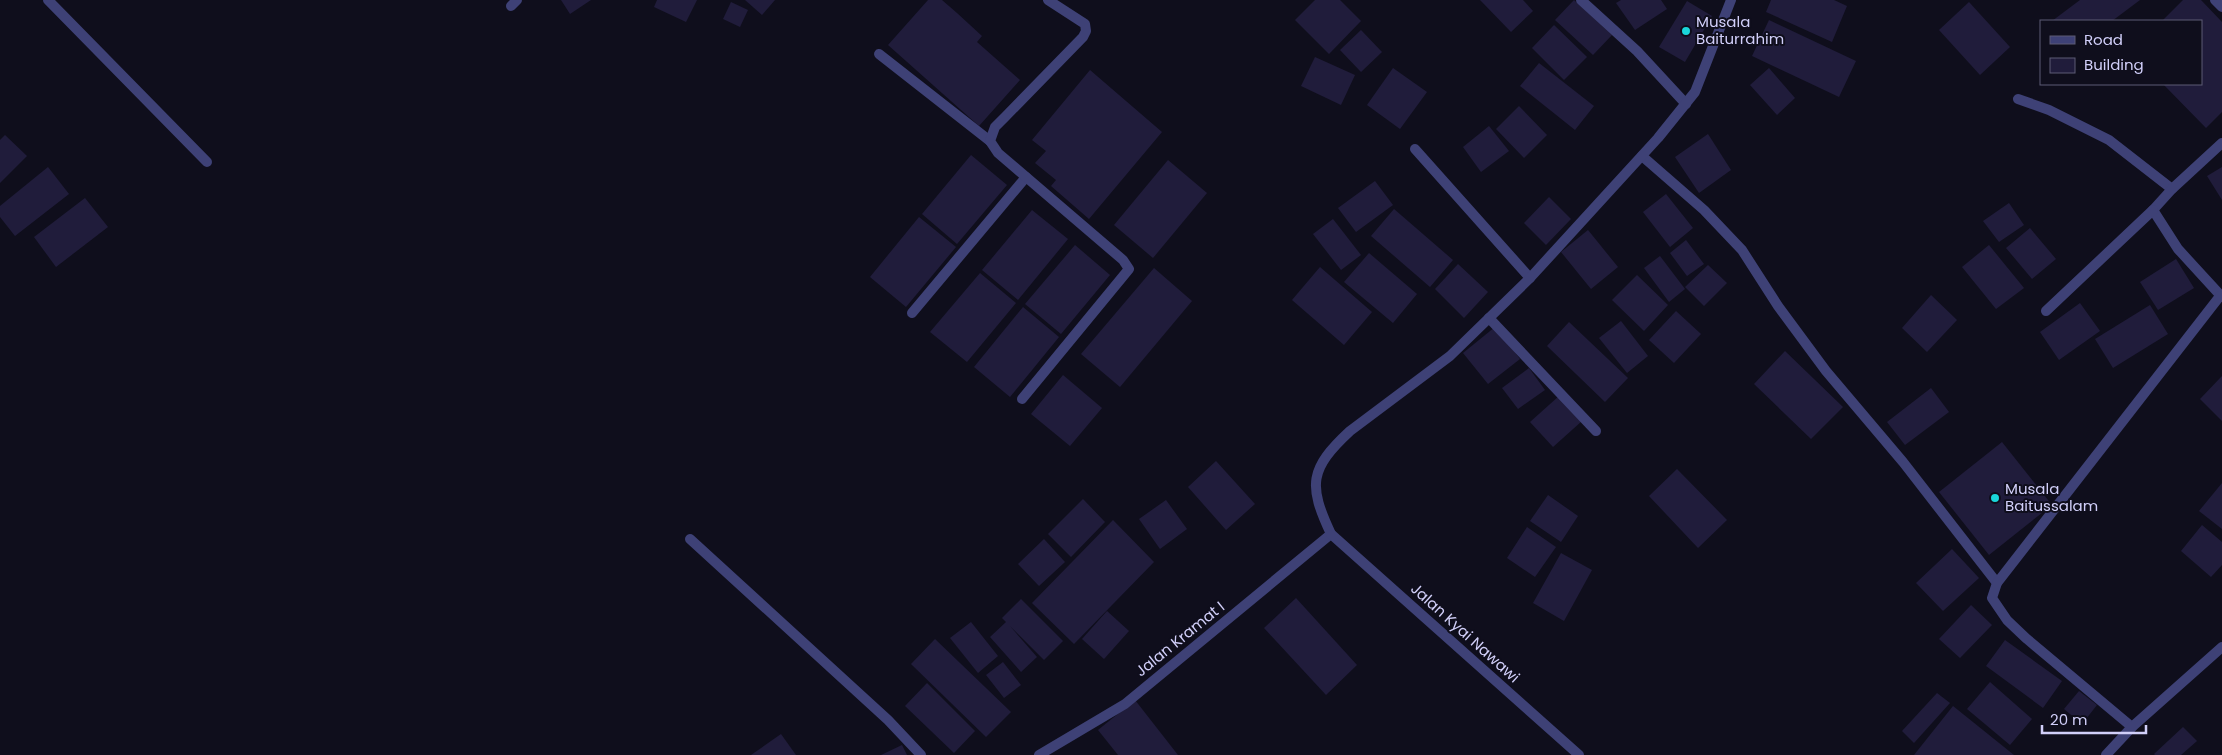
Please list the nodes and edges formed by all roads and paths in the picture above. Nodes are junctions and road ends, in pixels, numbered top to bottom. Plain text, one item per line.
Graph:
1 (48, 0) edge
2 (1048, 0) edge
3 (1581, 0) edge
4 (1731, 0) edge
5 (2215, 0) edge
6 (2222, 8) edge
7 (878, 54) dead end
8 (2018, 99) dead end
9 (1686, 104) junction
10 (990, 141) junction
11 (2222, 143) edge
12 (1415, 149) dead end
13 (1642, 156) junction
14 (207, 162) dead end
15 (1026, 177) junction
16 (2172, 189) junction
17 (2153, 210) junction
18 (1530, 278) junction
19 (2221, 297) edge
20 (2046, 311) dead end
21 (912, 313) dead end
22 (1489, 318) junction
23 (1022, 399) dead end
24 (1596, 430) dead end
25 (1331, 534) junction
26 (690, 539) dead end
27 (1997, 583) junction
28 (2222, 647) edge
29 (2132, 727) junction
30 (921, 755) edge
31 (1040, 755) edge
32 (1579, 755) edge
33 (2106, 755) edge

1 - 14 street
2 - 10 street
3 - 9 street
4 - 9 street
5 - 6 street
7 - 10 street
8 - 16 street
9 - 13 street
10 - 15 street
11 - 16 street
12 - 18 street
13 - 18 street
13 - 27 street
15 - 21 street
15 - 23 street
16 - 17 street
17 - 19 street
17 - 20 street
18 - 22 street
19 - 27 street
22 - 24 street
22 - 25 street
25 - 31 street, Jalan Kramat I
25 - 32 street, Jalan Kyai Nawawi
26 - 30 street
27 - 29 street
28 - 29 street
29 - 33 street

